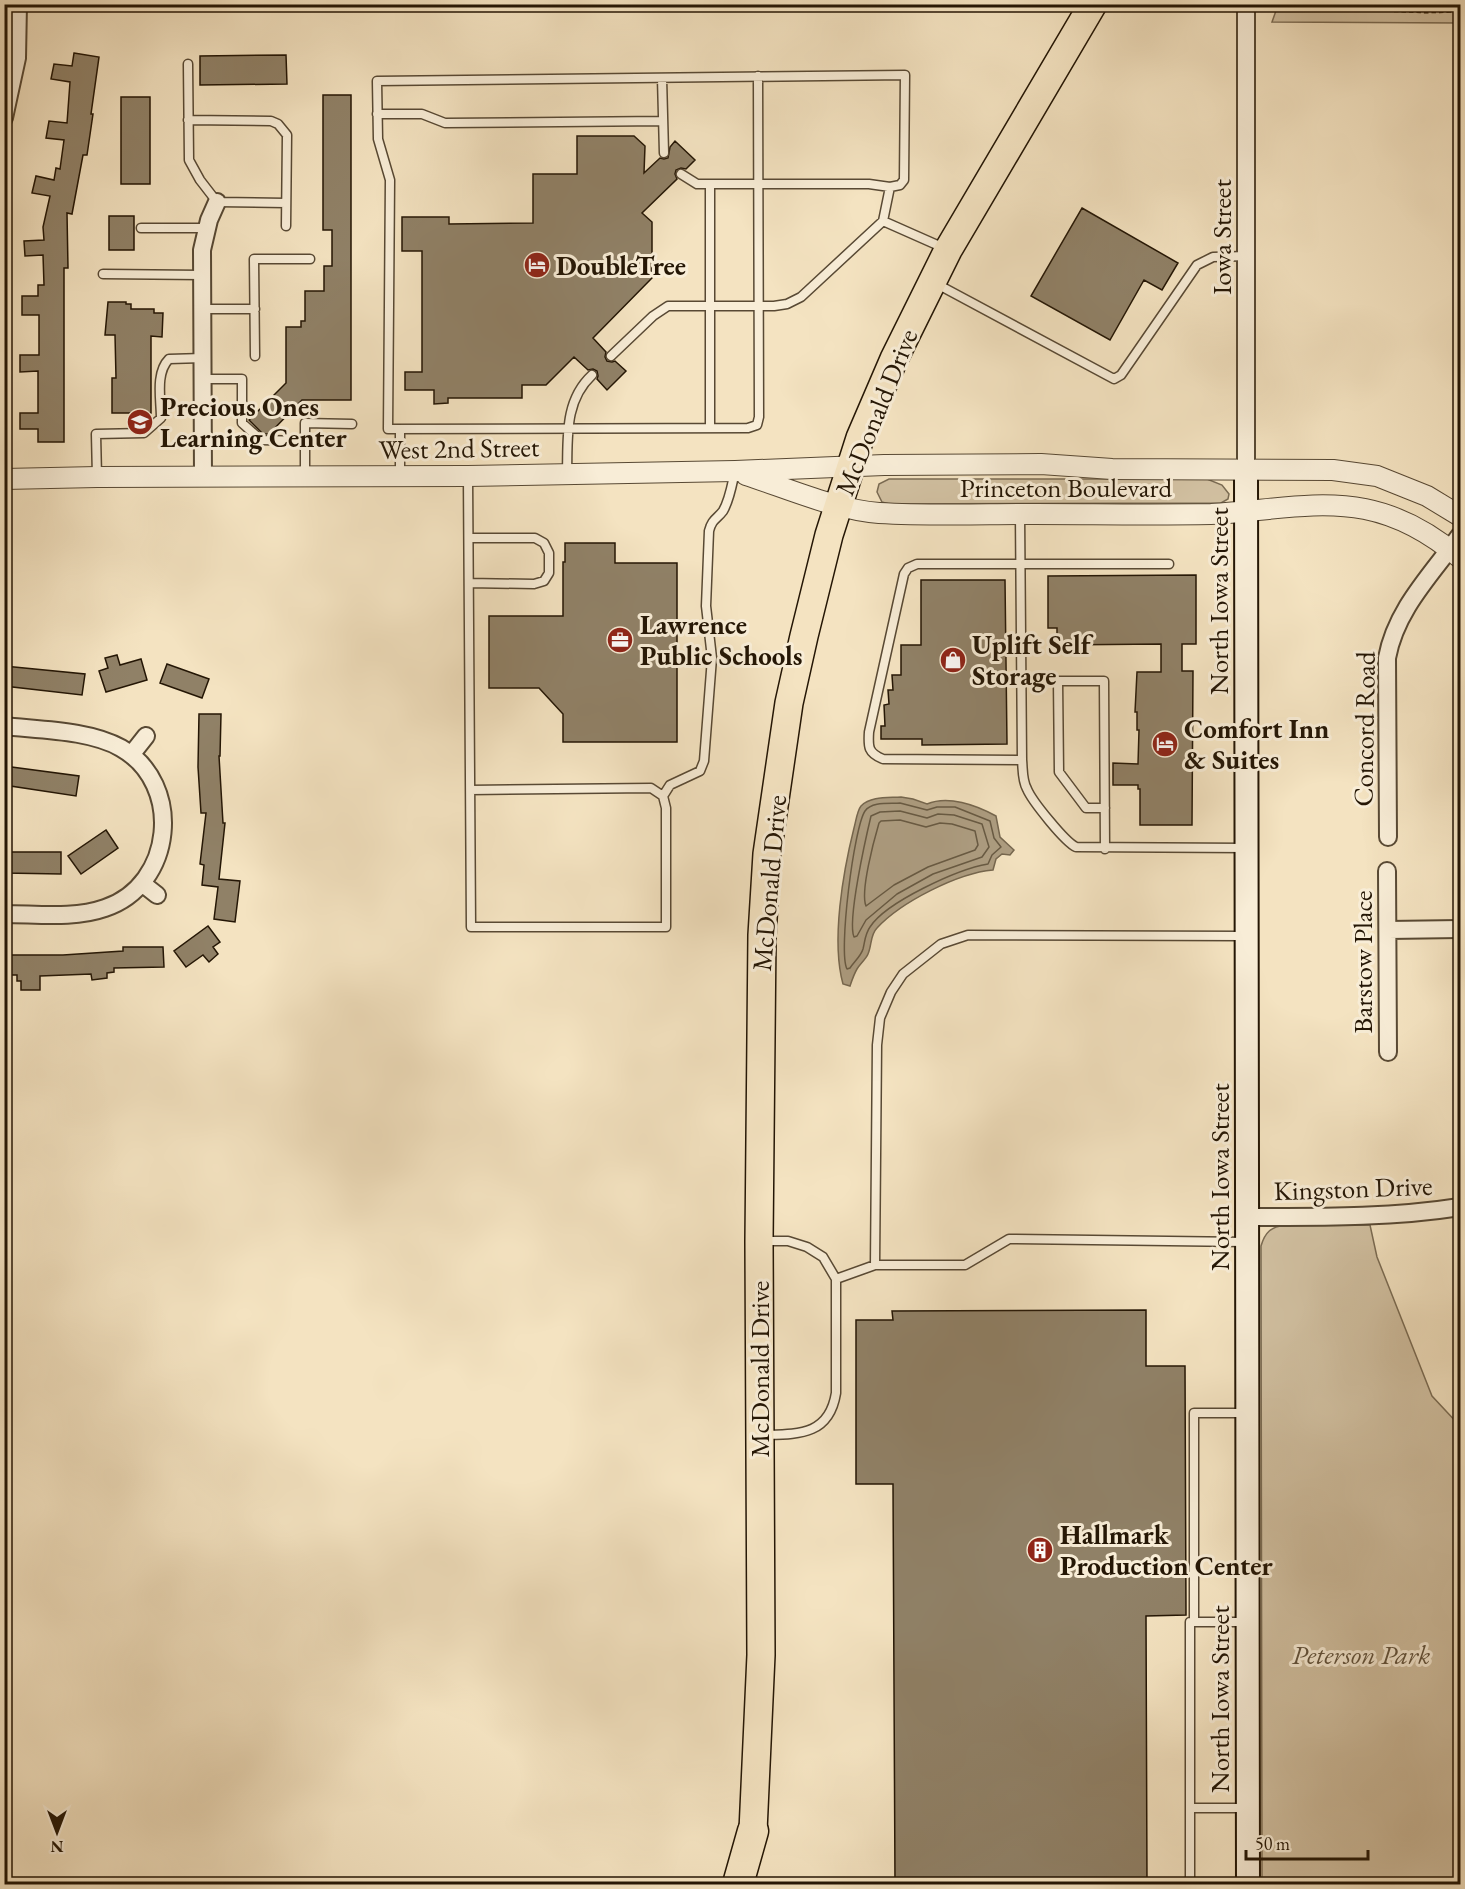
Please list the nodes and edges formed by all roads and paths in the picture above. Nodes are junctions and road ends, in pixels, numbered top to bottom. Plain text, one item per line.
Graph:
1 (1093, 4) edge
2 (1246, 4) edge
3 (1327, 4) edge
4 (1461, 11) edge
5 (14, 15) edge
6 (188, 64) dead end
7 (758, 76) junction
8 (662, 78) junction
9 (377, 114) junction
10 (4, 118) edge
11 (188, 120) junction
12 (663, 121) junction
13 (664, 153) dead end
14 (681, 174) dead end
15 (710, 184) junction
16 (758, 184) junction
17 (890, 187) junction
18 (217, 202) junction
19 (286, 204) junction
20 (883, 221) junction
21 (286, 226) dead end
22 (141, 228) dead end
23 (207, 228) junction
24 (948, 250) junction
25 (1247, 256) junction
26 (310, 259) dead end
27 (104, 274) dead end
28 (202, 275) junction
29 (932, 281) junction
30 (710, 306) junction
31 (759, 306) junction
32 (202, 309) junction
33 (255, 309) junction
34 (255, 356) dead end
35 (611, 356) dead end
36 (203, 358) junction
37 (592, 375) dead end
38 (203, 379) junction
39 (352, 424) dead end
40 (568, 428) junction
41 (710, 428) junction
42 (400, 429) junction
43 (305, 441) junction
44 (851, 466) junction
45 (1246, 469) junction
46 (735, 471) junction
47 (567, 473) junction
48 (305, 476) junction
49 (400, 476) junction
50 (468, 476) junction
51 (96, 477) junction
52 (203, 477) junction
53 (4, 479) edge
54 (839, 504) junction
55 (1246, 510) junction
56 (1020, 514) junction
57 (1461, 516) edge
58 (468, 538) junction
59 (1457, 547) edge
60 (1020, 564) junction
61 (1169, 564) dead end
62 (469, 583) junction
63 (1022, 681) junction
64 (1058, 681) junction
65 (4, 726) edge
66 (146, 736) dead end
67 (131, 754) junction
68 (1022, 760) junction
69 (470, 790) junction
70 (663, 796) junction
71 (1105, 808) junction
72 (1388, 837) dead end
73 (1247, 848) junction
74 (1105, 849) junction
75 (1387, 871) dead end
76 (143, 884) junction
77 (157, 895) dead end
78 (4, 914) edge
79 (1461, 929) edge
80 (1388, 930) junction
81 (1247, 936) junction
82 (1388, 1052) dead end
83 (1461, 1207) edge
84 (1248, 1217) junction
85 (759, 1241) junction
86 (1248, 1242) junction
87 (875, 1265) junction
88 (836, 1279) junction
89 (1247, 1413) junction
90 (759, 1435) junction
91 (1194, 1622) junction
92 (1247, 1622) junction
93 (1190, 1808) junction
94 (1247, 1808) junction
95 (753, 1831) junction
96 (738, 1884) edge
97 (752, 1884) edge
98 (1190, 1884) edge
99 (1248, 1884) edge

1 - 24 highway, McDonald Drive
2 - 25 street, Iowa Street
3 - 4 path
5 - 10 street
6 - 11 lane
7 - 8 lane
7 - 16 lane
7 - 17 lane
8 - 9 lane
8 - 12 lane
9 - 12 lane
9 - 42 lane
11 - 18 lane
11 - 19 lane
12 - 13 lane
14 - 15 lane
15 - 16 lane
15 - 30 lane
16 - 17 lane
16 - 31 lane
17 - 20 lane
18 - 19 lane
18 - 23 street
19 - 21 lane
20 - 24 lane
20 - 31 lane
22 - 23 lane
23 - 28 street
24 - 29 highway, McDonald Drive
25 - 29 lane
25 - 45 street, Iowa Street
26 - 33 lane
27 - 28 lane
28 - 32 street
29 - 44 highway, McDonald Drive
30 - 31 lane
30 - 35 lane
30 - 41 lane
31 - 41 lane
32 - 33 lane
32 - 36 street
33 - 34 lane
36 - 38 street
36 - 51 lane
37 - 40 lane
38 - 43 lane
38 - 52 street
39 - 43 lane
40 - 41 lane
40 - 42 lane
40 - 47 lane
42 - 49 lane
43 - 48 lane
44 - 45 street, Princeton Boulevard
44 - 46 street, West 2nd Street
44 - 54 highway, McDonald Drive
45 - 55 main road, North Iowa Street
45 - 57 street, Princeton Boulevard
46 - 47 street, West 2nd Street
46 - 54 street, West 2nd Street
46 - 70 lane
47 - 50 street, West 2nd Street
48 - 49 street, West 2nd Street
48 - 52 street, West 2nd Street
49 - 50 street, West 2nd Street
50 - 58 lane
51 - 52 street, West 2nd Street
51 - 53 street, West 2nd Street
54 - 56 street, Princeton Boulevard
54 - 85 highway, McDonald Drive
55 - 56 street, Princeton Boulevard
55 - 59 street, Princeton Boulevard
55 - 73 main road, North Iowa Street
56 - 60 lane
58 - 62 lane
58 - 62 lane
59 - 72 street, Concord Road
60 - 61 lane
60 - 63 lane
60 - 68 lane
62 - 69 lane
63 - 64 lane
63 - 68 lane
64 - 71 lane
64 - 71 lane
65 - 67 street
66 - 67 street
67 - 76 street
68 - 74 lane
69 - 70 lane
69 - 70 lane
71 - 74 lane
73 - 74 lane
73 - 81 main road, North Iowa Street
75 - 80 street, Barstow Place
76 - 77 street
76 - 78 street
79 - 80 street
80 - 82 street, Barstow Place
81 - 84 main road, North Iowa Street
81 - 87 lane
83 - 84 street, Kingston Drive
84 - 86 main road, North Iowa Street
85 - 88 lane
85 - 90 highway, McDonald Drive
86 - 87 lane
86 - 89 main road, North Iowa Street
87 - 88 lane
88 - 90 lane
89 - 91 lane
89 - 92 main road, North Iowa Street
90 - 95 highway, McDonald Drive
91 - 92 lane
91 - 93 lane
92 - 94 main road, North Iowa Street
93 - 94 lane
93 - 98 lane
94 - 99 main road, North Iowa Street
95 - 96 highway
95 - 97 highway

